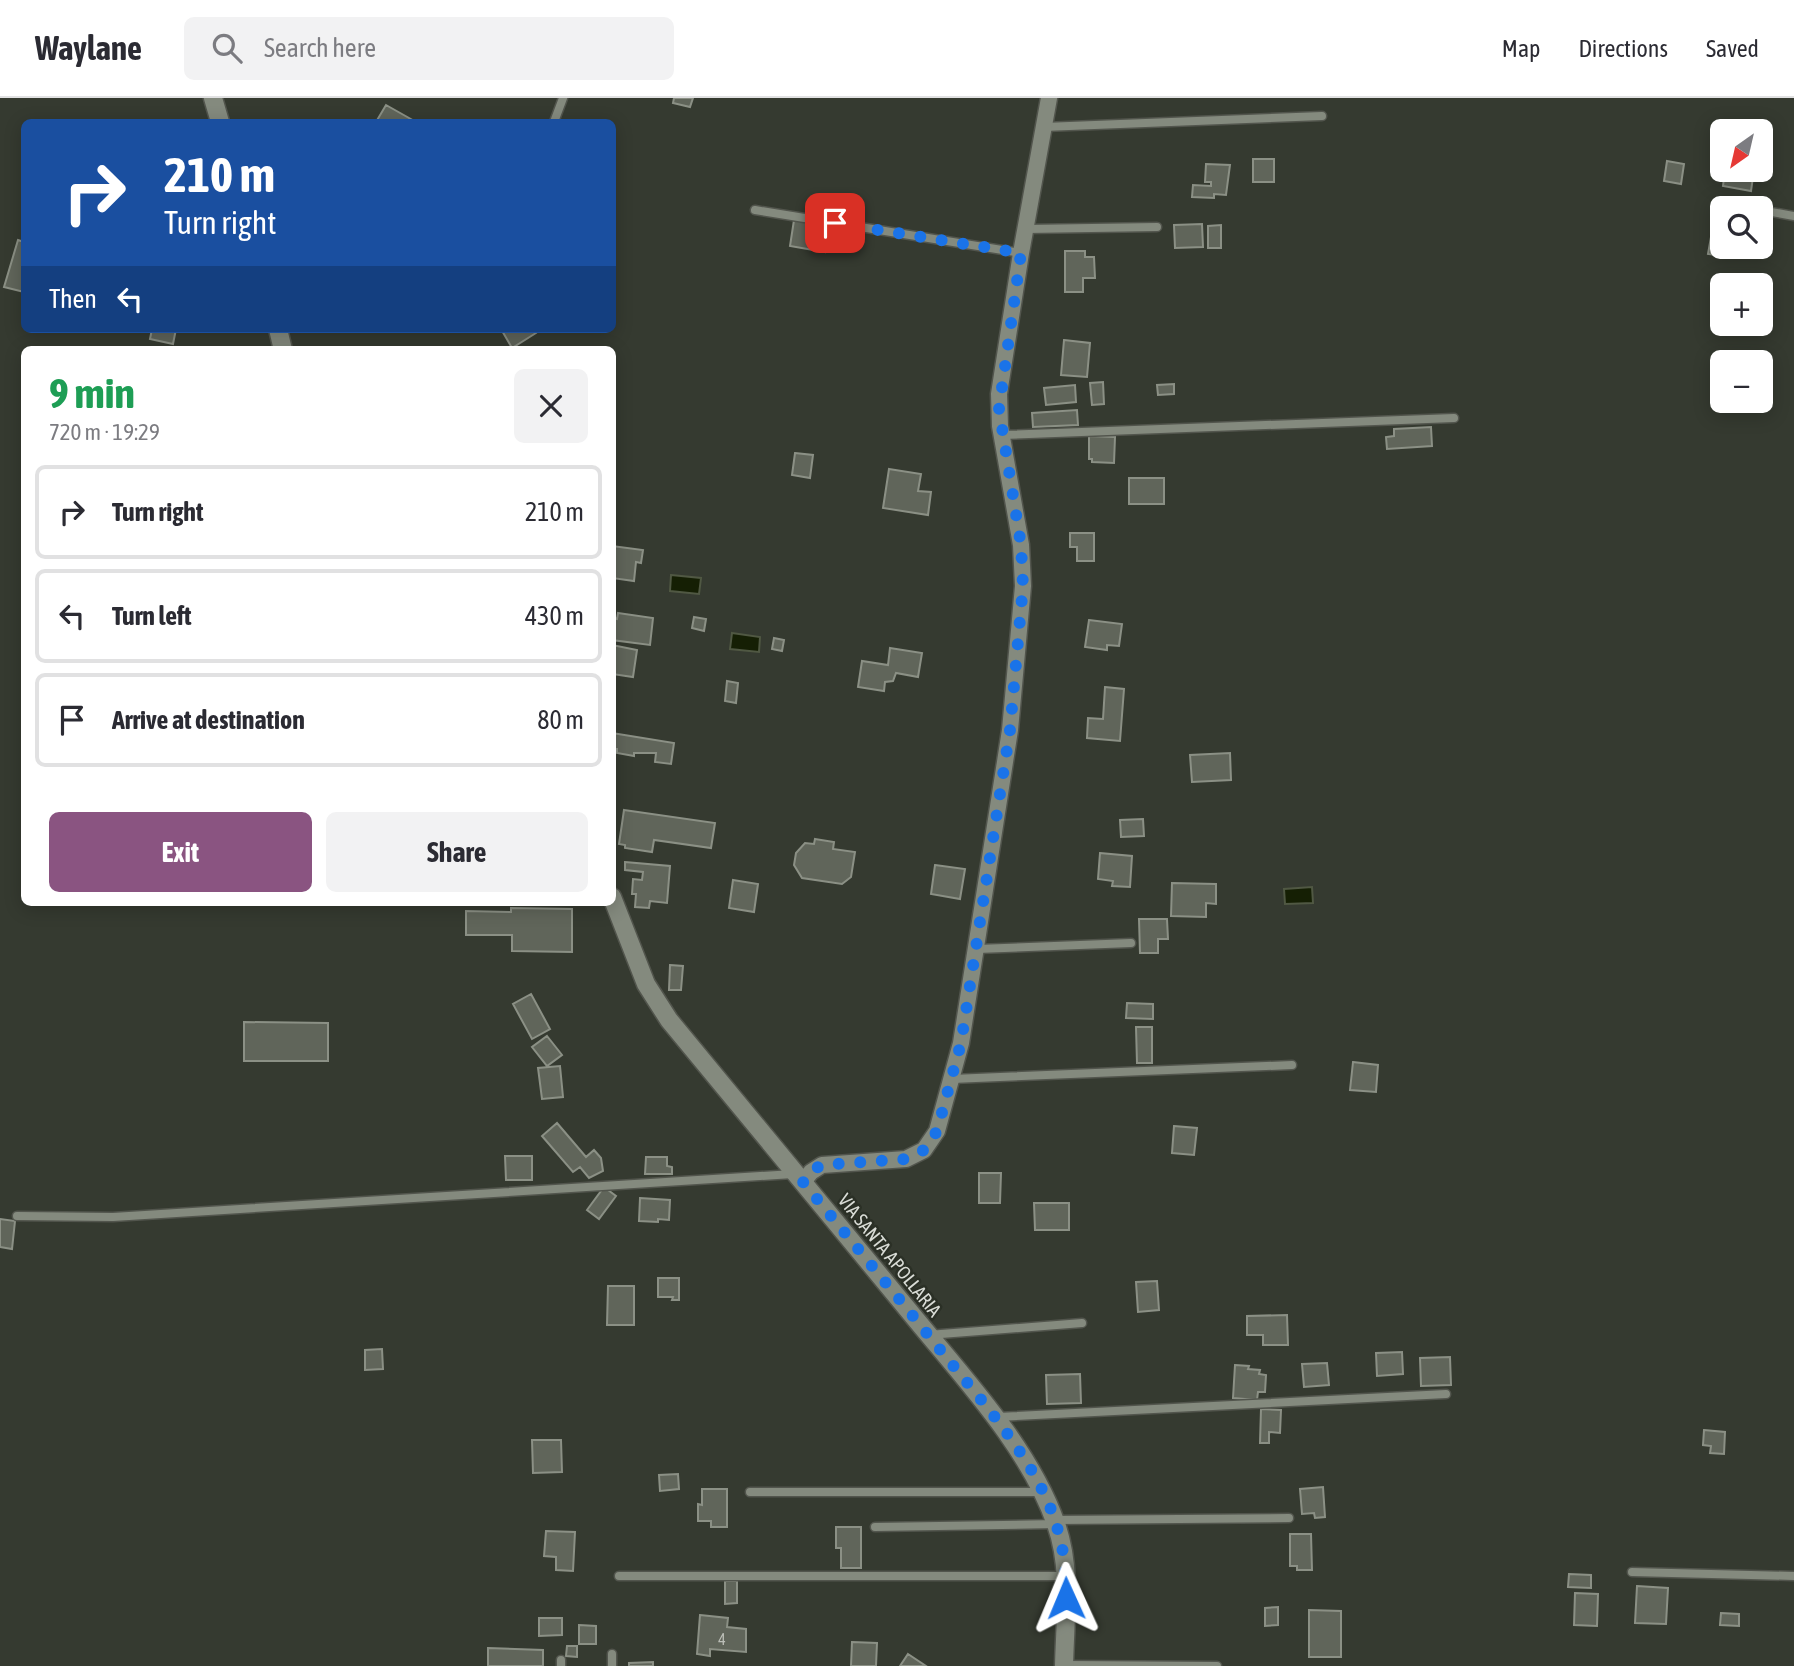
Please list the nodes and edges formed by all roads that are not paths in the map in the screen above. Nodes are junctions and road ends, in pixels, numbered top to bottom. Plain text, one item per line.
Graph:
1 (213, 98) edge
2 (563, 98) edge
3 (1049, 98) edge
4 (1322, 117) dead end
5 (219, 119) edge
6 (555, 119) edge
7 (1044, 127) junction
8 (755, 210) dead end
9 (1773, 212) edge
10 (1794, 216) edge
11 (1157, 227) dead end
12 (1026, 229) junction
13 (1021, 253) junction
14 (1454, 418) dead end
15 (1002, 435) junction
16 (616, 906) edge
17 (1131, 943) dead end
18 (977, 950) junction
19 (1292, 1065) dead end
20 (952, 1079) junction
21 (800, 1178) junction
22 (17, 1216) dead end
23 (1082, 1323) dead end
24 (928, 1335) junction
25 (1446, 1394) dead end
26 (993, 1417) junction
27 (750, 1492) dead end
28 (1043, 1492) junction
29 (1289, 1518) dead end
30 (1056, 1522) junction
31 (875, 1527) dead end
32 (1632, 1572) dead end
33 (619, 1576) dead end
34 (1066, 1576) junction
35 (1794, 1576) edge
36 (611, 1654) dead end
37 (1064, 1665) edge
38 (612, 1666) edge
39 (1217, 1666) edge

1 - 5 street
2 - 6 lane
3 - 7 street
4 - 7 lane
7 - 12 street
8 - 13 lane
9 - 10 lane
11 - 12 lane
12 - 13 street
13 - 15 street
14 - 15 lane
15 - 18 street
16 - 21 street, VIA SANTA APOLLARIA
17 - 18 lane
18 - 20 street
19 - 20 lane
20 - 21 street
21 - 22 lane
21 - 24 street, VIA SANTA APOLLARIA
23 - 24 lane
24 - 26 street, VIA SANTA APOLLARIA
25 - 26 lane
26 - 28 street, VIA SANTA APOLLARIA
27 - 28 lane
28 - 30 street, VIA SANTA APOLLARIA
29 - 30 lane
30 - 31 lane
30 - 34 street, VIA SANTA APOLLARIA
32 - 35 lane
33 - 34 lane
34 - 37 street, VIA SANTA APOLLARIA
36 - 38 lane
37 - 39 lane

